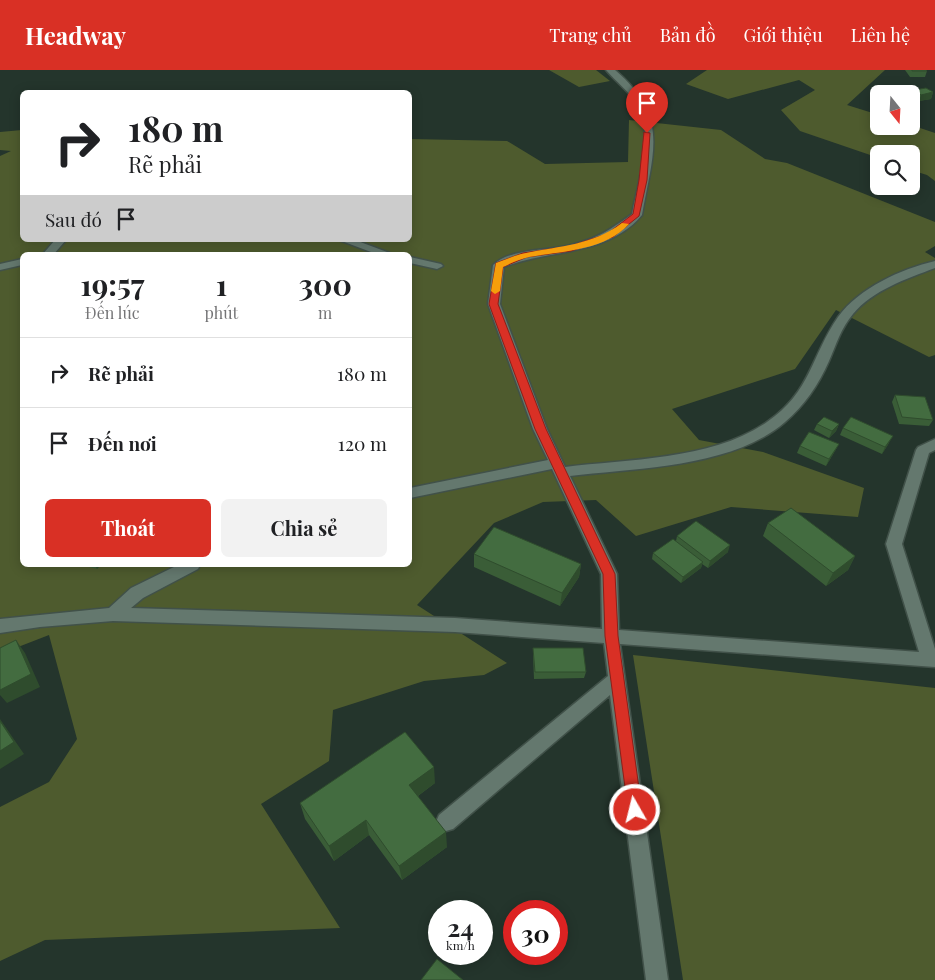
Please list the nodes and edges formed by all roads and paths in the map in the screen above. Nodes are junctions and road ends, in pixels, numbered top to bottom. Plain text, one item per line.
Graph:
1 (610, 70) edge
2 (59, 242) edge
3 (350, 242) edge
4 (50, 252) edge
5 (381, 252) edge
6 (412, 260) edge
7 (20, 262) edge
8 (935, 264) edge
9 (438, 266) dead end
10 (0, 267) edge
11 (935, 444) edge
12 (559, 468) junction
13 (412, 493) edge
14 (188, 567) edge
15 (113, 614) junction
16 (0, 626) edge
17 (611, 636) junction
18 (932, 660) edge
19 (618, 678) junction
20 (446, 822) dead end
21 (658, 980) edge

1 - 12 street
2 - 4 street
3 - 5 street
6 - 9 street
7 - 10 street
8 - 12 street
11 - 18 street
12 - 13 street
12 - 17 street
14 - 15 street
15 - 16 street
15 - 17 street
17 - 18 street
17 - 19 street
19 - 20 street
19 - 21 street

